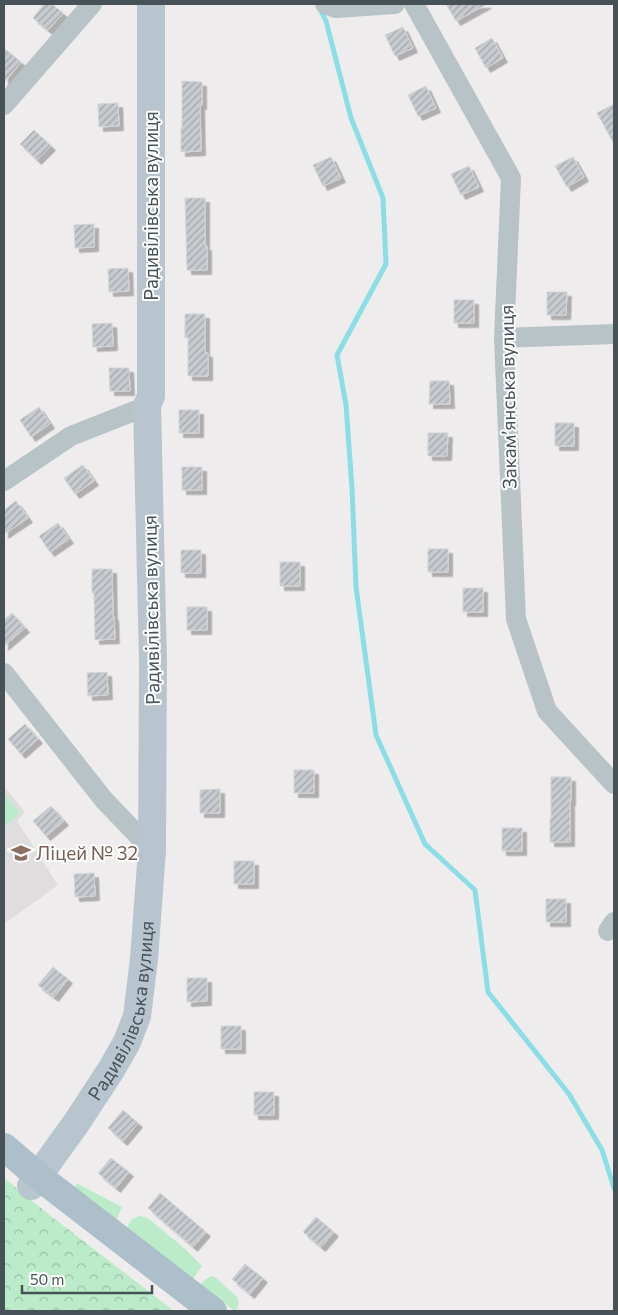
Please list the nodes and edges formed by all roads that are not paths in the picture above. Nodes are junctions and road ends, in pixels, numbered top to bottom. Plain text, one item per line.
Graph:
1 (92, 4) edge
2 (151, 4) edge
3 (325, 4) edge
4 (395, 4) edge
5 (414, 4) edge
6 (4, 105) edge
7 (614, 334) edge
8 (504, 338) junction
9 (147, 406) junction
10 (4, 481) edge
11 (4, 673) edge
12 (614, 784) edge
13 (152, 850) junction
14 (4, 1147) edge
15 (4, 1163) edge
16 (35, 1181) junction
17 (194, 1311) edge
18 (213, 1311) edge

1 - 6 street
2 - 9 street, Радивілівська вулиця
3 - 4 street
5 - 8 street, Закамʼянська вулиця
7 - 8 street
8 - 12 street, Закамʼянська вулиця
9 - 10 street
9 - 13 street, Радивілівська вулиця
11 - 13 street
13 - 16 street, Радивілівська вулиця
14 - 16 main road
15 - 16 main road
16 - 17 main road
16 - 18 main road

